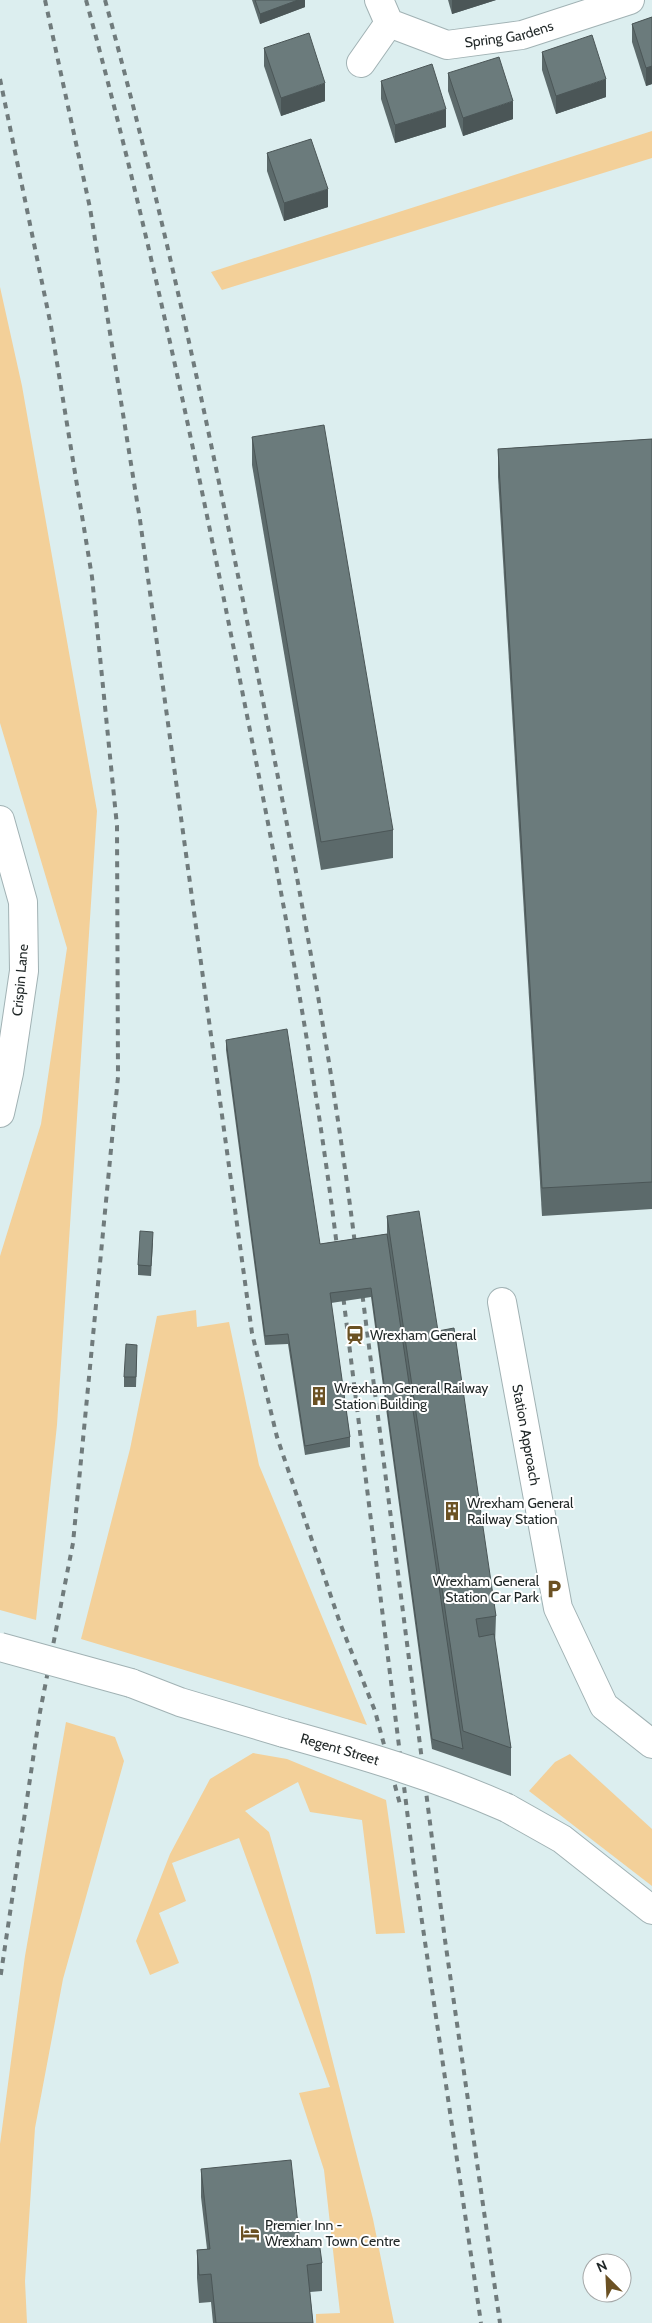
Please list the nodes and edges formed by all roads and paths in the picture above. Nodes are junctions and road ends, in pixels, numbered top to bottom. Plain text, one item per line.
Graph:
1 (630, 0) edge
2 (384, 12) edge
3 (361, 63) dead end
4 (0, 820) edge
5 (0, 1113) edge
6 (502, 1302) dead end
7 (0, 1647) edge
8 (652, 1744) edge
9 (652, 1910) edge

1 - 2 street, Spring Gardens
2 - 3 street, Spring Gardens
4 - 5 street, Crispin Lane
6 - 8 street, Station Approach
7 - 9 street, Regent Street, bridge

